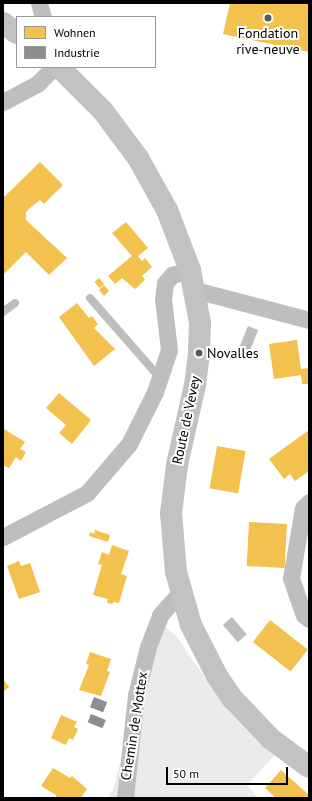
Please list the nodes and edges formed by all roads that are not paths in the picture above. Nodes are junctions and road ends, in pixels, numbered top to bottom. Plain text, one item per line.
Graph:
1 (40, 3) edge
2 (43, 16) edge
3 (3, 23) edge
4 (16, 32) edge
5 (53, 68) edge
6 (60, 68) edge
7 (3, 102) edge
8 (193, 280) junction
9 (90, 298) dead end
10 (15, 303) dead end
11 (3, 312) edge
12 (309, 320) edge
13 (160, 378) junction
14 (309, 502) edge
15 (3, 538) edge
16 (180, 593) junction
17 (309, 619) edge
18 (309, 767) edge
19 (122, 795) edge

1 - 2 street
3 - 4 street
5 - 7 street
6 - 8 street, Route de Vevey
8 - 12 street
8 - 13 street
8 - 16 street, Route de Vevey
9 - 13 lane
10 - 11 lane
13 - 15 street
14 - 17 street
16 - 18 street, Route de Vevey
16 - 19 street, Chemin de Mottex

